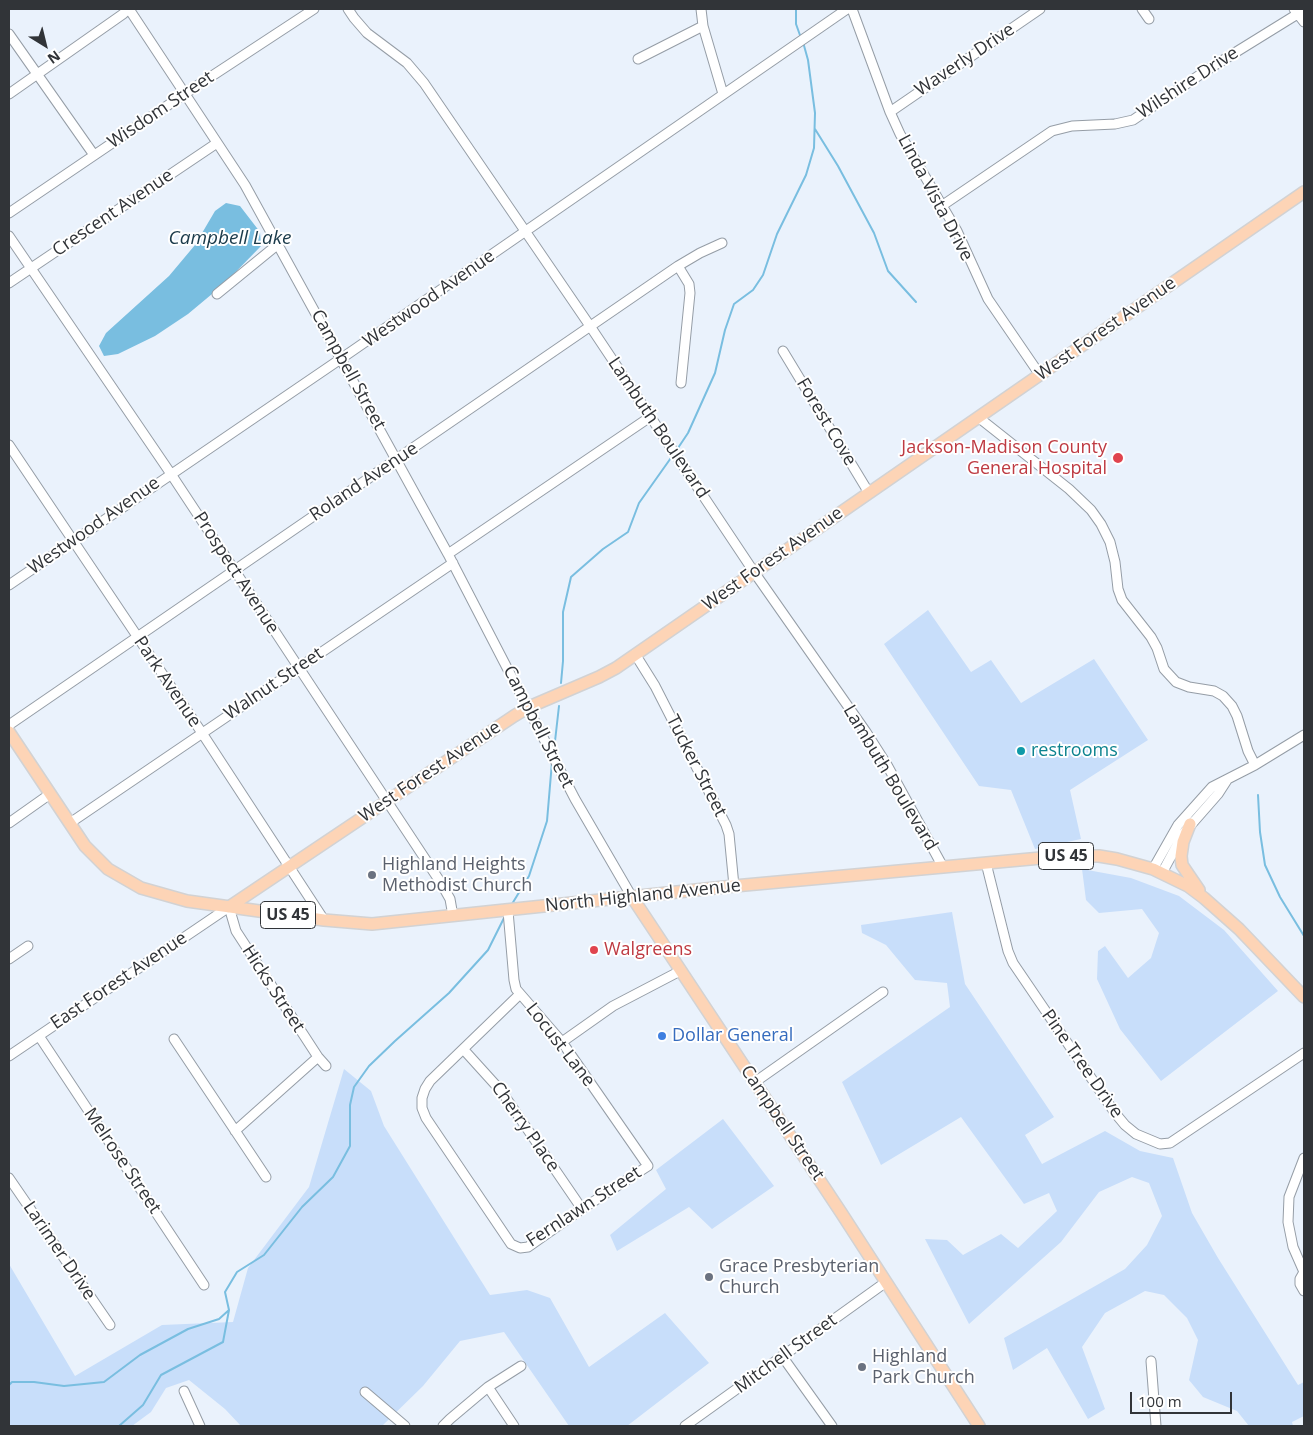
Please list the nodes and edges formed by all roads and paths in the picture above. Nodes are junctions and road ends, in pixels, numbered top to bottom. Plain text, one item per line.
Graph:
1 (129, 9) edge
2 (314, 9) edge
3 (348, 9) edge
4 (702, 9) edge
5 (847, 9) edge
6 (852, 9) edge
7 (1040, 9) edge
8 (1142, 9) edge
9 (1299, 11) edge
10 (1149, 20) dead end
11 (1304, 22) edge
12 (703, 26) junction
13 (9, 34) edge
14 (638, 59) dead end
15 (38, 74) junction
16 (186, 93) junction
17 (9, 94) edge
18 (722, 94) junction
19 (890, 112) junction
20 (217, 143) junction
21 (94, 155) junction
22 (1304, 192) edge
23 (943, 205) junction
24 (9, 213) edge
25 (526, 231) junction
26 (9, 236) edge
27 (722, 243) dead end
28 (277, 245) junction
29 (678, 266) junction
30 (31, 268) junction
31 (9, 283) edge
32 (217, 294) dead end
33 (590, 326) junction
34 (782, 351) dead end
35 (342, 358) junction
36 (1040, 375) junction
37 (681, 383) dead end
38 (650, 417) junction
39 (978, 417) junction
40 (9, 445) edge
41 (397, 460) junction
42 (171, 474) junction
43 (869, 493) junction
44 (74, 540) junction
45 (448, 554) junction
46 (453, 563) junction
47 (235, 570) junction
48 (754, 572) junction
49 (9, 585) edge
50 (137, 638) junction
51 (635, 654) junction
52 (298, 667) junction
53 (529, 708) junction
54 (9, 725) edge
55 (9, 732) edge
56 (202, 733) junction
57 (1304, 736) edge
58 (1255, 765) junction
59 (1228, 778) junction
60 (50, 794) junction
61 (386, 801) junction
62 (9, 823) edge
63 (70, 823) junction
64 (1190, 824) junction
65 (986, 863) junction
66 (289, 866) junction
67 (943, 867) junction
68 (1157, 871) junction
69 (734, 886) junction
70 (632, 897) junction
71 (1204, 898) junction
72 (230, 906) junction
73 (511, 910) junction
74 (453, 916) junction
75 (324, 920) junction
76 (28, 946) dead end
77 (9, 959) edge
78 (680, 971) junction
79 (883, 992) dead end
80 (520, 994) junction
81 (1304, 997) edge
82 (39, 1036) junction
83 (174, 1039) dead end
84 (562, 1042) junction
85 (464, 1050) junction
86 (1304, 1053) edge
87 (9, 1056) edge
88 (318, 1057) junction
89 (326, 1066) dead end
90 (755, 1082) junction
91 (235, 1131) junction
92 (1304, 1158) edge
93 (648, 1166) joint
94 (266, 1177) dead end
95 (9, 1178) edge
96 (582, 1209) junction
97 (1304, 1272) edge
98 (886, 1282) junction
99 (204, 1285) dead end
100 (1304, 1291) edge
101 (110, 1325) dead end
102 (782, 1356) junction
103 (1151, 1361) dead end
104 (521, 1366) dead end
105 (488, 1387) junction
106 (184, 1391) dead end
107 (365, 1392) dead end
108 (200, 1426) edge
109 (405, 1426) edge
110 (443, 1426) edge
111 (514, 1426) edge
112 (685, 1426) edge
113 (832, 1426) edge
114 (979, 1426) edge
115 (1156, 1426) edge

1 - 15 street
1 - 16 street, Campbell Street
2 - 16 street, Wisdom Street
3 - 25 street, Lambuth Boulevard
4 - 12 street
5 - 18 street, Westwood Avenue
6 - 19 street, Linda Vista Drive
7 - 19 street, Waverly Drive
8 - 10 street
9 - 11 street
9 - 23 street, Wilshire Drive
12 - 14 street
12 - 18 street
13 - 15 street
15 - 17 street
15 - 21 street
16 - 20 street, Campbell Street
16 - 21 street, Wisdom Street
18 - 25 street, Westwood Avenue
19 - 23 street, Linda Vista Drive
20 - 28 street, Campbell Street
20 - 30 street, Crescent Avenue
21 - 24 street, Wisdom Street
22 - 36 main road, West Forest Avenue
23 - 36 street, Linda Vista Drive
25 - 33 street, Lambuth Boulevard
25 - 35 street, Westwood Avenue
26 - 30 street, Prospect Avenue
27 - 29 street, Roland Avenue
28 - 32 street
28 - 35 street, Campbell Street
29 - 33 street, Roland Avenue
29 - 37 street
30 - 31 street, Crescent Avenue
30 - 42 street, Prospect Avenue
33 - 38 street, Lambuth Boulevard
33 - 41 street, Roland Avenue
34 - 43 street, Forest Cove
35 - 41 street, Campbell Street
35 - 42 street, Westwood Avenue
36 - 39 main road, West Forest Avenue
38 - 45 street
38 - 48 street, Lambuth Boulevard
39 - 43 main road, West Forest Avenue
39 - 58 street
40 - 44 street, Park Avenue
41 - 45 street, Campbell Street
41 - 47 street, Roland Avenue
42 - 44 street, Westwood Avenue
42 - 47 street, Prospect Avenue
43 - 48 main road, West Forest Avenue
44 - 49 street, Westwood Avenue
44 - 50 street, Park Avenue
45 - 46 street, Campbell Street
46 - 52 street, Walnut Street
46 - 53 street, Campbell Street
47 - 50 street, Roland Avenue
47 - 52 street, Prospect Avenue
48 - 51 main road, West Forest Avenue
48 - 67 street, Lambuth Boulevard
50 - 54 street, Roland Avenue
50 - 56 street, Park Avenue
51 - 53 main road, West Forest Avenue
51 - 69 street, Tucker Street
52 - 56 street, Walnut Street
52 - 61 street, Prospect Avenue
53 - 61 main road, West Forest Avenue
53 - 70 street, Campbell Street
55 - 60 main road, North Highland Avenue / US 45
56 - 63 street, Walnut Street
56 - 66 street, Park Avenue
57 - 58 street
58 - 59 street
59 - 64 street
59 - 68 street
60 - 62 street
60 - 63 main road, North Highland Avenue / US 45
61 - 66 main road, West Forest Avenue
61 - 74 street, Prospect Avenue
63 - 72 main road, North Highland Avenue / US 45
64 - 68 street
64 - 71 main road
65 - 67 main road, North Highland Avenue / US 45
65 - 68 main road, North Highland Avenue / US 45
65 - 86 street, Pine Tree Drive
66 - 72 main road, West Forest Avenue
66 - 75 street, Park Avenue
67 - 69 main road, North Highland Avenue / US 45
68 - 71 main road, North Highland Avenue / US 45
69 - 70 main road, North Highland Avenue / US 45
70 - 73 main road, North Highland Avenue / US 45
70 - 78 main road, Campbell Street
71 - 81 main road, North Highland Avenue / US 45
72 - 75 main road, North Highland Avenue / US 45
72 - 82 street, East Forest Avenue
72 - 88 street, Hicks Street
73 - 74 main road, North Highland Avenue / US 45
73 - 80 street, Locust Lane
74 - 75 main road, North Highland Avenue / US 45
76 - 77 street
78 - 84 street
78 - 90 main road, Campbell Street
79 - 90 street
80 - 84 street, Locust Lane
80 - 85 street
82 - 87 street, East Forest Avenue
82 - 99 street, Melrose Street
83 - 91 street
84 - 93 street, Locust Lane
85 - 96 street, Cherry Place
85 - 96 street, Fernlawn Street
88 - 89 street, Hicks Street
88 - 91 street
90 - 98 main road, Campbell Street
91 - 94 street
92 - 97 street
93 - 96 street, Fernlawn Street
95 - 101 street, Larimer Drive
97 - 100 street
98 - 102 street, Mitchell Street
98 - 114 main road, Campbell Street
102 - 112 street, Mitchell Street
102 - 113 street
103 - 115 street
104 - 105 street
105 - 110 street
105 - 111 street
106 - 108 street
107 - 109 street

